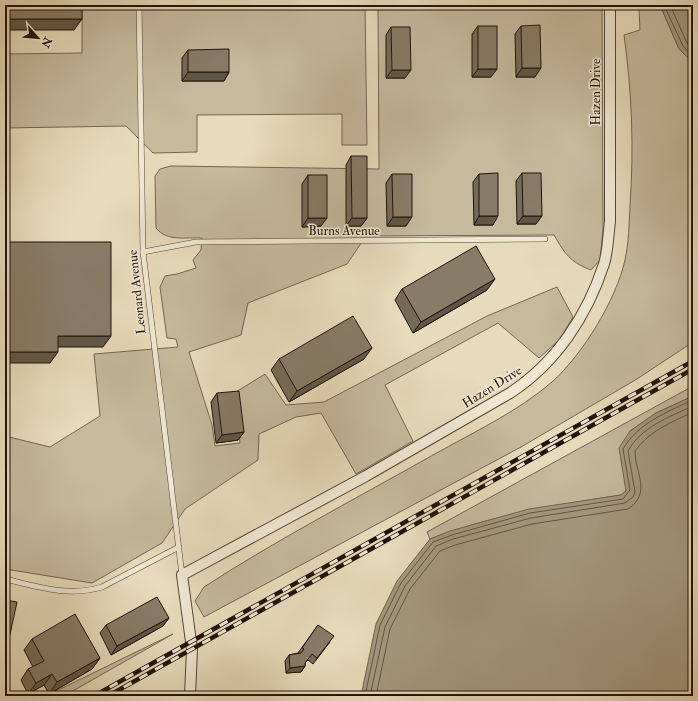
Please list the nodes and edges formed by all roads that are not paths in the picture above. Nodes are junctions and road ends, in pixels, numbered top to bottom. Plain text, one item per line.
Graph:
1 (139, 5) edge
2 (610, 5) edge
3 (545, 239) dead end
4 (143, 252) junction
5 (179, 547) junction
6 (182, 575) junction
7 (5, 579) edge
8 (190, 696) edge

1 - 4 lane, Leonard Avenue
2 - 6 street, Hazen Drive
3 - 4 lane, Burns Avenue
4 - 5 lane, Leonard Avenue
5 - 6 lane, Leonard Avenue
5 - 7 lane
6 - 8 street

